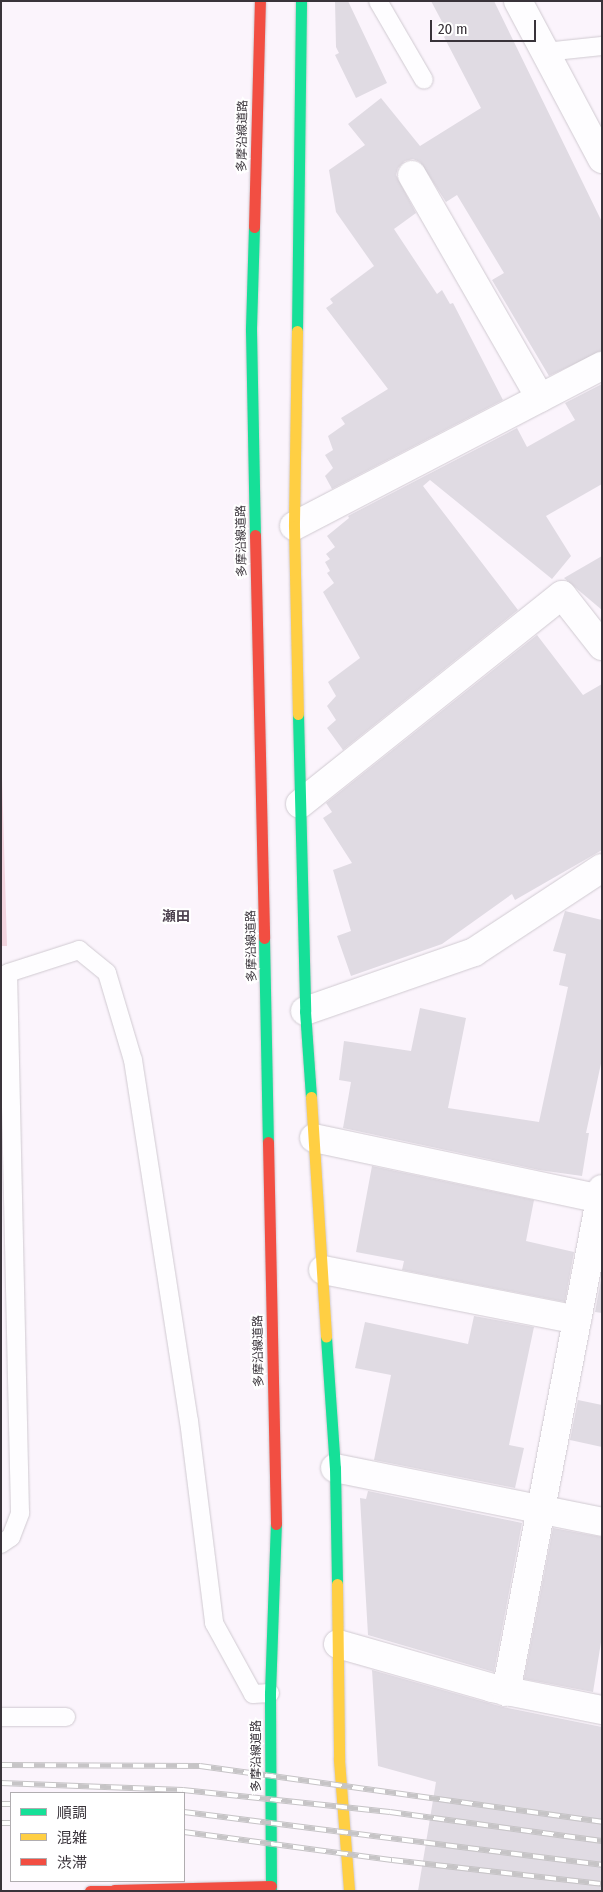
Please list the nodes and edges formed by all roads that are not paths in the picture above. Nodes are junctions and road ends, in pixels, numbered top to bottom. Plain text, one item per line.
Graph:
1 (260, 1) edge
2 (301, 1) edge
3 (378, 1) edge
4 (518, 1) edge
5 (602, 46) edge
6 (545, 52) junction
7 (424, 80) dead end
8 (602, 159) edge
9 (412, 175) dead end
10 (602, 366) edge
11 (540, 398) junction
12 (294, 526) junction
13 (602, 646) edge
14 (300, 804) junction
15 (602, 868) edge
16 (305, 1011) junction
17 (314, 1138) junction
18 (601, 1195) edge
19 (322, 1270) junction
20 (577, 1320) junction
21 (335, 1468) junction
22 (541, 1510) junction
23 (602, 1522) edge
24 (1, 1544) edge
25 (338, 1644) junction
26 (506, 1692) junction
27 (270, 1693) junction
28 (602, 1710) edge
29 (1, 1717) edge
30 (66, 1717) dead end
31 (273, 1889) edge
32 (115, 1890) edge
33 (90, 1891) edge
34 (349, 1891) edge

1 - 27 main road, 多摩沿線道路
2 - 12 main road
3 - 7 lane
4 - 6 street
5 - 6 lane
6 - 8 street
9 - 11 street
10 - 11 street
11 - 12 street
12 - 14 main road
13 - 14 street
14 - 16 main road
15 - 16 street
16 - 17 main road
17 - 18 street
17 - 19 main road
18 - 20 street
19 - 20 street
19 - 21 main road
20 - 22 street
21 - 22 street
21 - 25 main road
22 - 23 street
22 - 26 street
24 - 27 lane
25 - 26 street
25 - 34 main road
26 - 28 street
27 - 31 main road, 多摩沿線道路
29 - 30 lane
31 - 32 main road
32 - 33 main road

